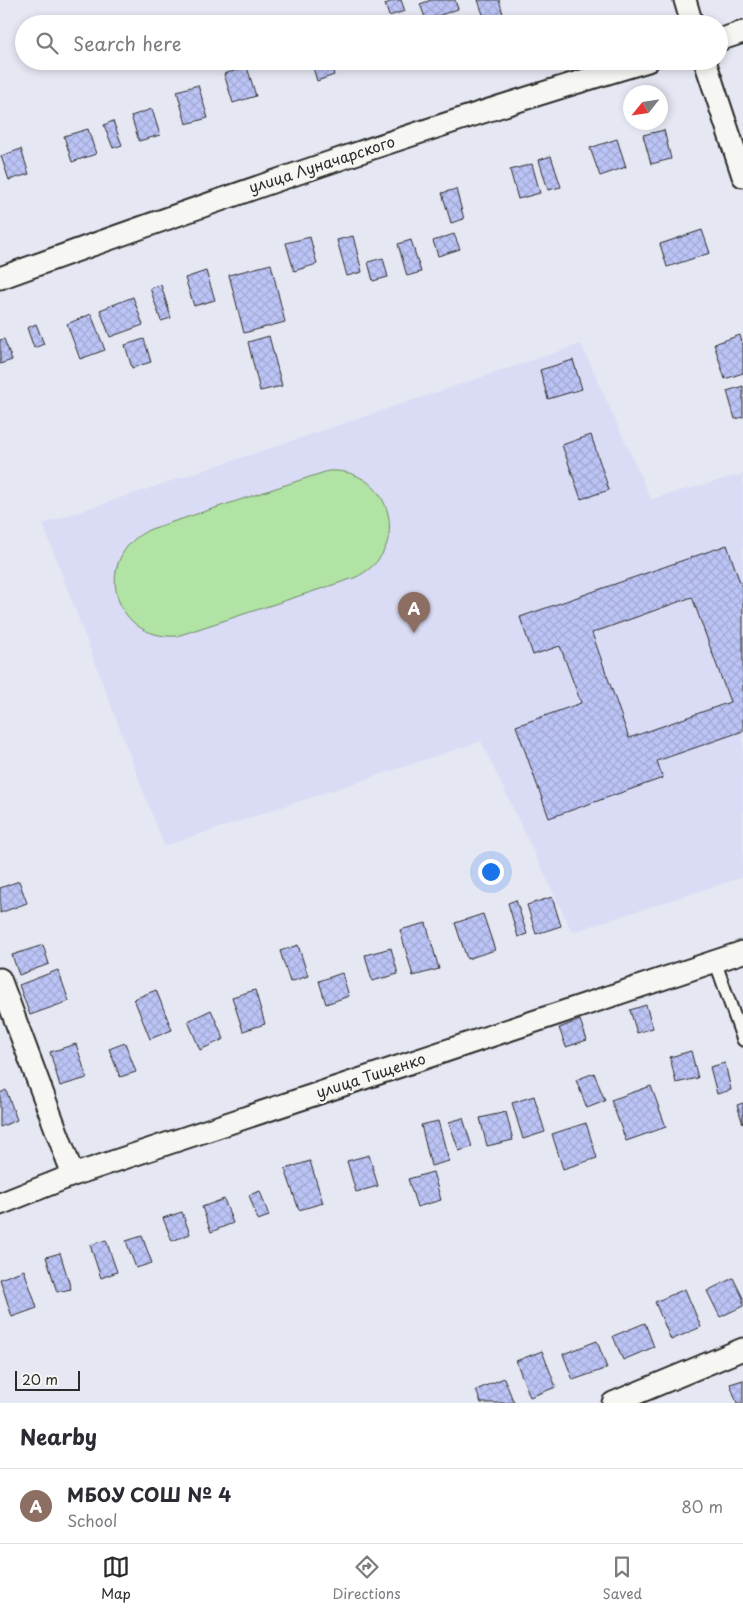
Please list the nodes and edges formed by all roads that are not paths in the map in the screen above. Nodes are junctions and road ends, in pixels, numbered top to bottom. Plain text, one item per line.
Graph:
1 (685, 0) edge
2 (689, 15) edge
3 (743, 32) edge
4 (728, 37) edge
5 (618, 70) edge
6 (708, 70) edge
7 (743, 176) edge
8 (0, 278) edge
9 (743, 952) edge
10 (715, 961) junction
11 (0, 979) edge
12 (743, 1040) edge
13 (73, 1175) junction
14 (0, 1204) edge
15 (743, 1349) edge
16 (613, 1403) edge

1 - 2 street
3 - 4 street
5 - 8 street, улица Луначарского
6 - 7 street
9 - 10 street, улица Тищенко
10 - 12 lane
10 - 13 street, улица Тищенко
11 - 13 street
13 - 14 street, улица Тищенко
15 - 16 street

